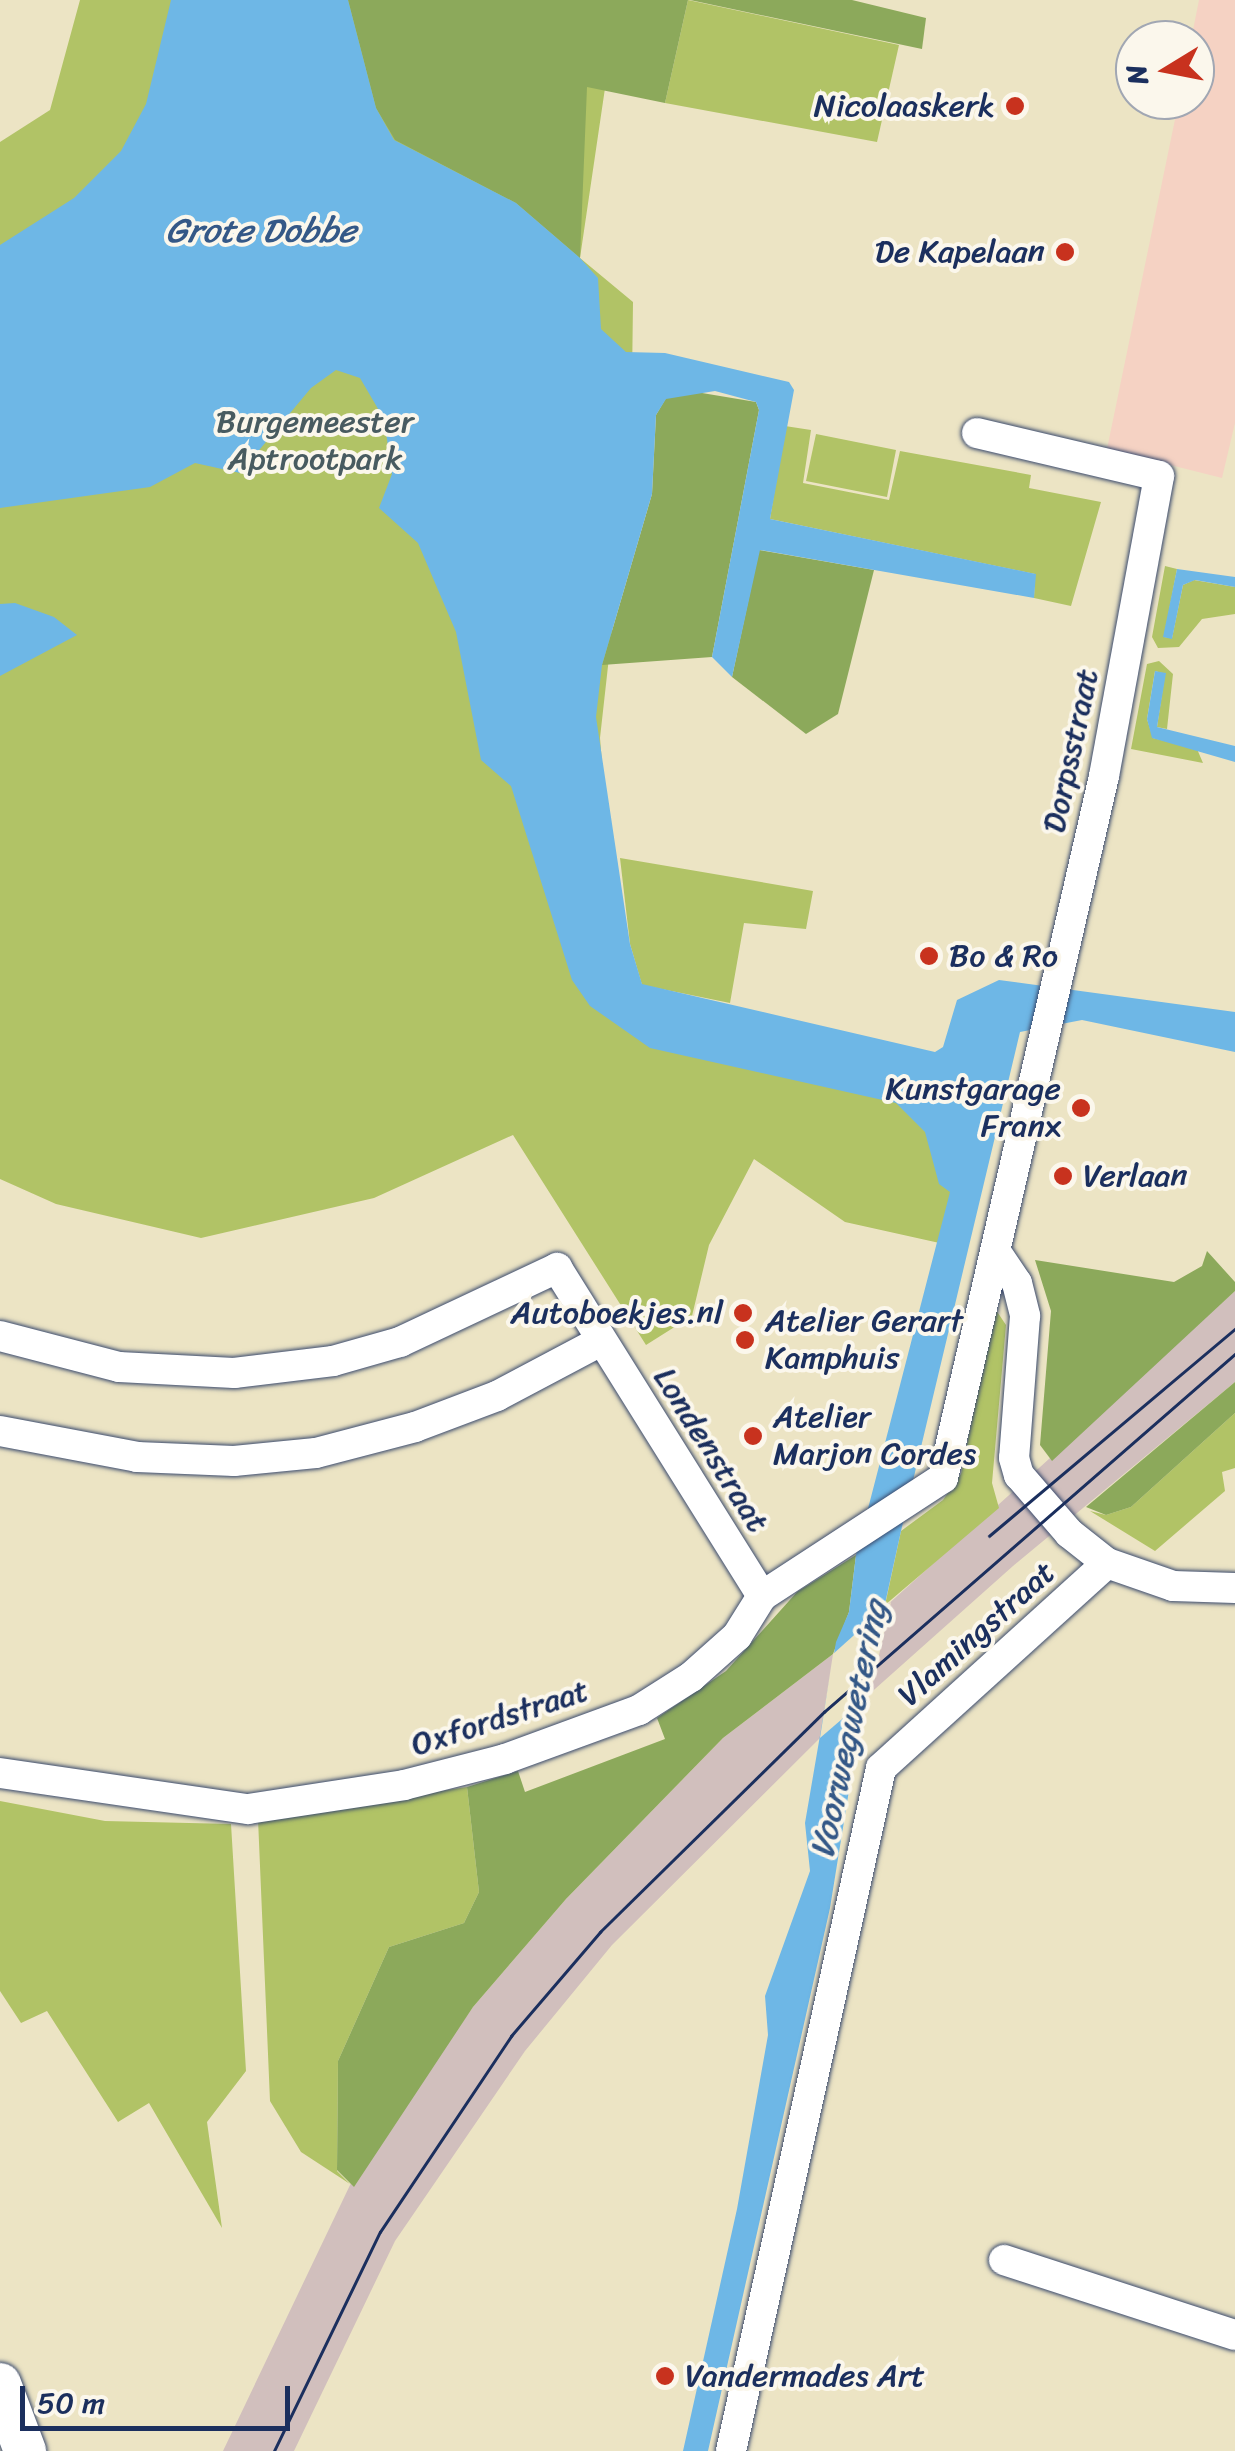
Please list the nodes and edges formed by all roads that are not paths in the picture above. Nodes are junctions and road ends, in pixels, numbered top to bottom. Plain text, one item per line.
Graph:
1 (977, 433) dead end
2 (996, 1252) junction
3 (0, 1336) edge
4 (601, 1341) junction
5 (0, 1430) edge
6 (1107, 1563) junction
7 (1235, 1588) edge
8 (762, 1596) junction
9 (0, 1774) edge
10 (1004, 2260) dead end
11 (1235, 2335) edge
12 (0, 2384) edge
13 (25, 2451) edge
14 (731, 2451) edge

1 - 2 street, Dorpsstraat
2 - 6 street, Vlamingstraat
2 - 8 street, Oxfordstraat
3 - 4 street, Londenstraat
4 - 5 street
4 - 8 street, Londenstraat
6 - 7 street
6 - 14 street, Vlamingstraat
8 - 9 street, Oxfordstraat
10 - 11 street
12 - 13 street

